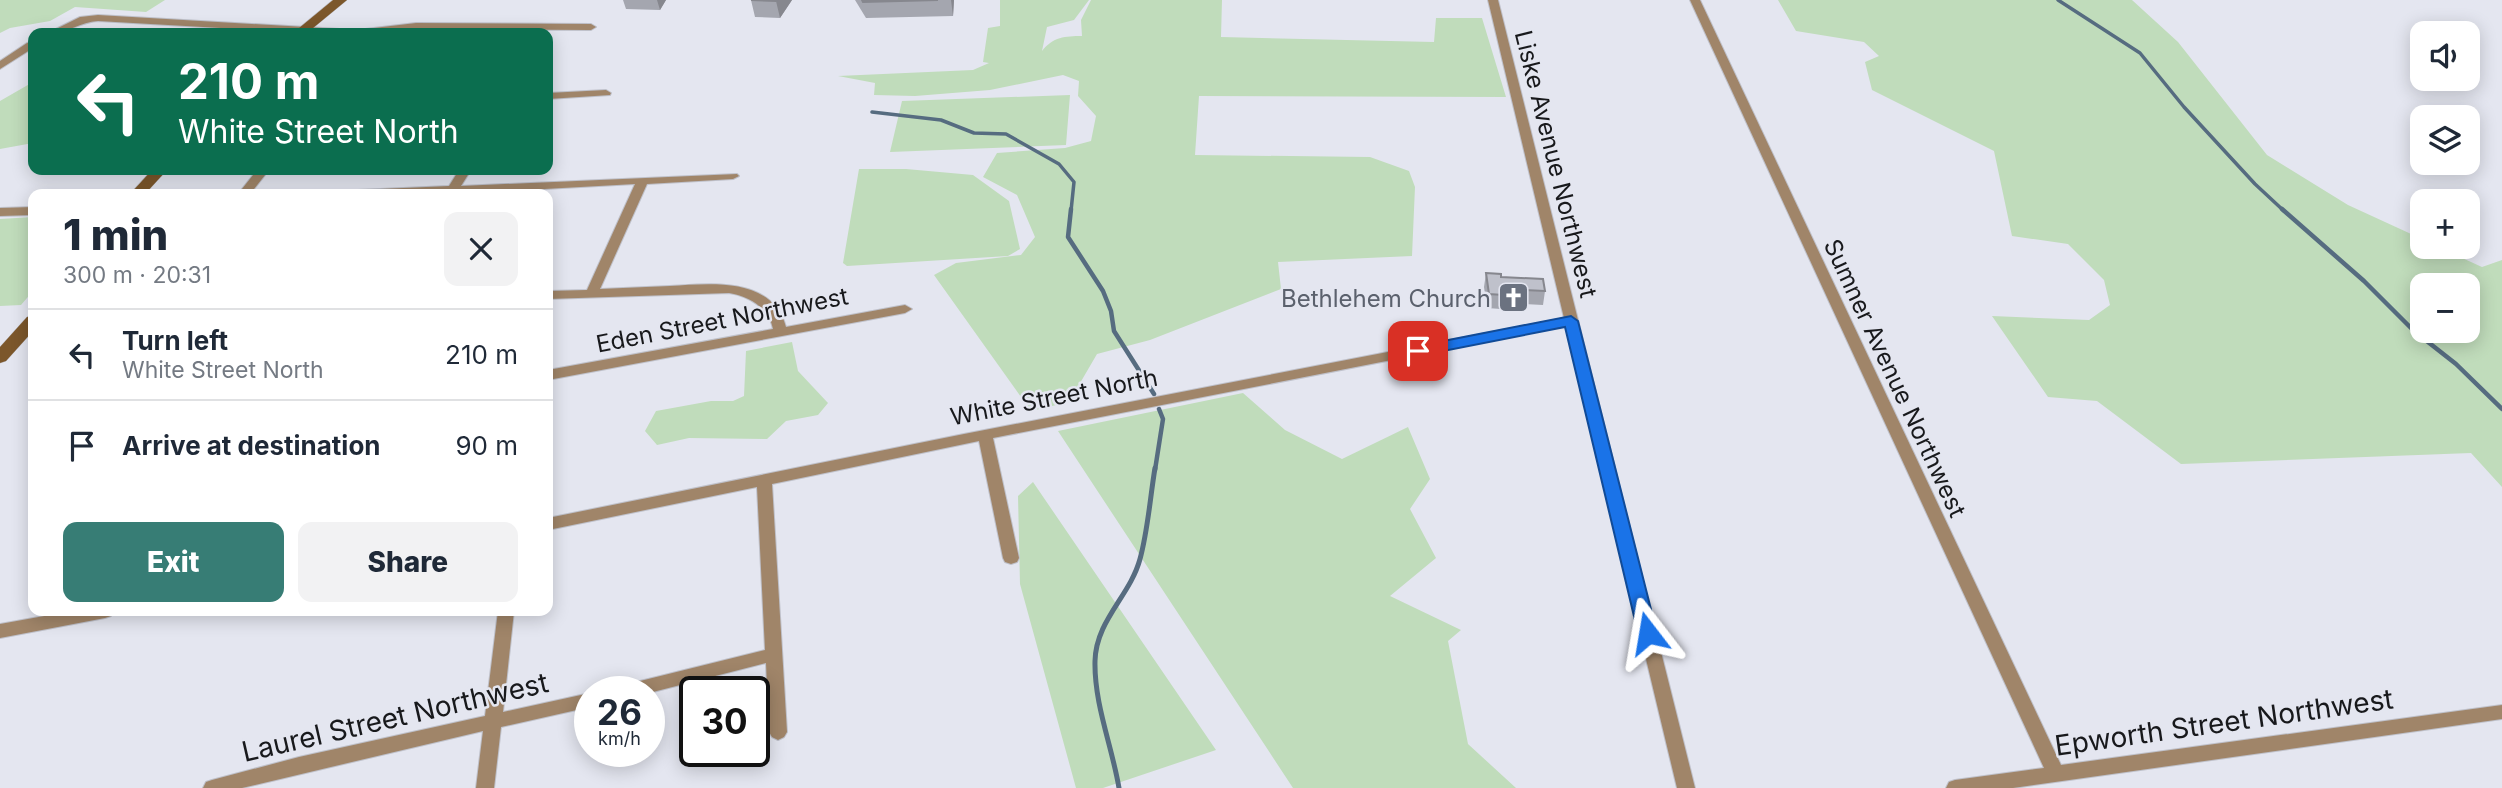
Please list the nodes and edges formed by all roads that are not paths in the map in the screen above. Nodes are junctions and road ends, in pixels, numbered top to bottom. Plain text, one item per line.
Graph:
1 (341, 0) edge
2 (354, 0) edge
3 (1493, 0) edge
4 (1695, 0) edge
5 (591, 27) dead end
6 (64, 28) edge
7 (248, 28) edge
8 (312, 28) edge
9 (314, 28) edge
10 (401, 28) edge
11 (460, 28) edge
12 (553, 32) edge
13 (28, 46) edge
14 (28, 47) edge
15 (0, 58) edge
16 (0, 66) edge
17 (606, 93) dead end
18 (553, 96) edge
19 (155, 175) edge
20 (166, 175) edge
21 (259, 175) edge
22 (733, 176) dead end
23 (642, 181) junction
24 (142, 189) edge
25 (154, 189) edge
26 (248, 189) edge
27 (503, 189) edge
28 (28, 211) edge
29 (0, 212) edge
30 (591, 293) junction
31 (553, 295) edge
32 (905, 309) dead end
33 (28, 312) edge
34 (1571, 321) junction
35 (28, 326) edge
36 (780, 332) junction
37 (0, 341) edge
38 (0, 357) edge
39 (553, 374) edge
40 (985, 435) junction
41 (764, 480) junction
42 (553, 523) edge
43 (1011, 558) dead end
44 (79, 616) edge
45 (505, 616) edge
46 (0, 631) edge
47 (775, 654) junction
48 (665, 682) edge
49 (574, 704) edge
50 (2502, 712) edge
51 (493, 722) junction
52 (778, 732) dead end
53 (2056, 774) junction
54 (212, 788) edge
55 (485, 788) edge
56 (1686, 788) edge
57 (1955, 788) edge

1 - 8 main road
2 - 9 main road
3 - 34 street, Liske Avenue Northwest
4 - 53 street, Sumner Avenue Northwest
5 - 12 street
6 - 7 street
10 - 11 street
13 - 15 street
14 - 16 street
17 - 18 street
19 - 24 main road
20 - 25 main road
21 - 26 street
22 - 23 street
23 - 27 street
23 - 30 street
28 - 29 street
30 - 31 street
30 - 36 street
32 - 36 street, Eden Street Northwest
33 - 37 main road
34 - 40 street, White Street North
34 - 56 street, Liske Avenue Northwest
35 - 38 main road
36 - 39 street, Eden Street Northwest
40 - 41 street, White Street North
40 - 43 street
41 - 42 street, White Street North
41 - 47 street
44 - 46 street
45 - 51 street
47 - 48 street
47 - 52 street
49 - 51 street, Laurel Street Northwest
50 - 53 street, Epworth Street Northwest
51 - 54 street, Laurel Street Northwest
51 - 55 street
53 - 57 street, Epworth Street Northwest

